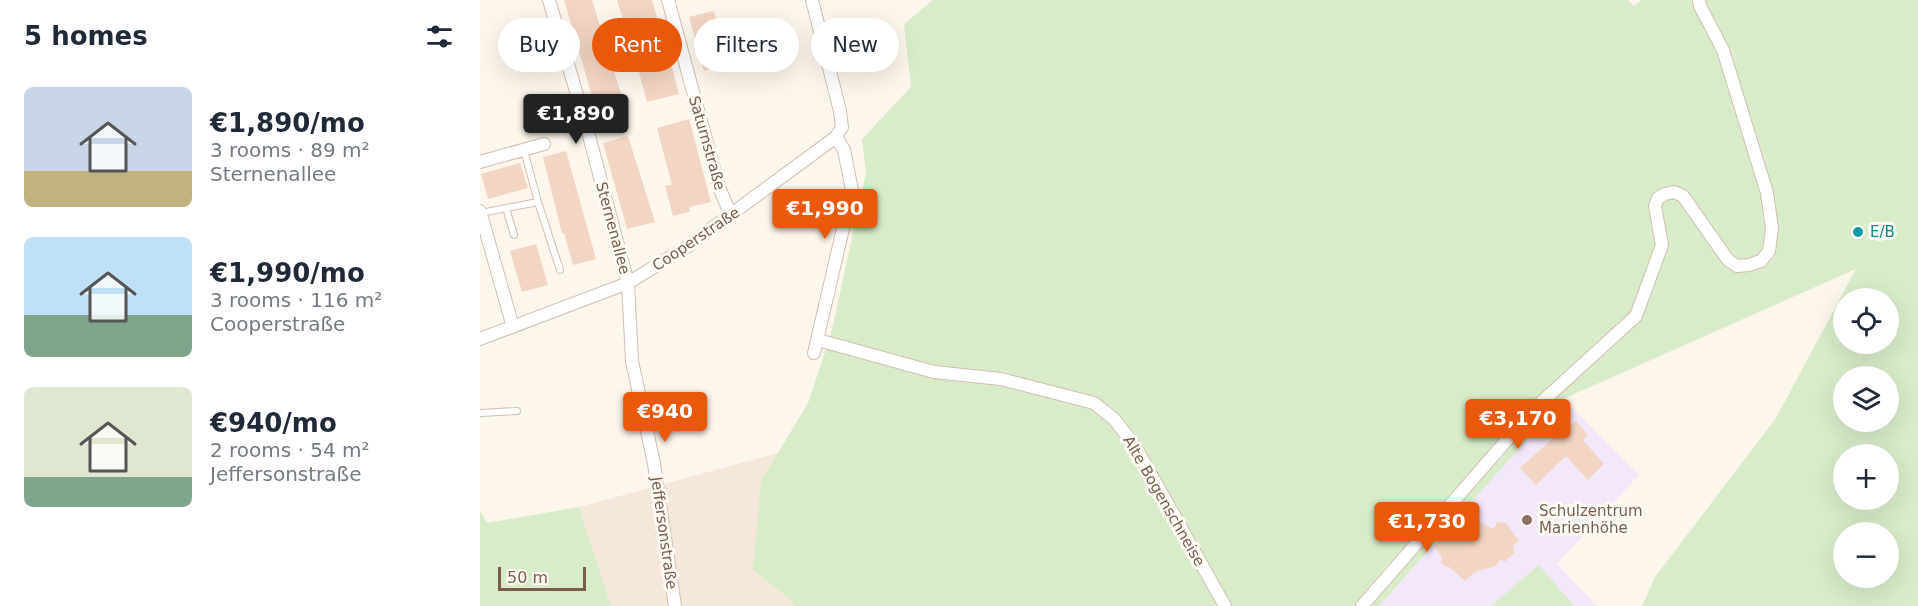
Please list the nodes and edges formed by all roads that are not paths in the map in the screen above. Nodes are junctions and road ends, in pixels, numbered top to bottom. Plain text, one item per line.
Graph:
1 (549, 0) edge
2 (668, 0) edge
3 (812, 0) edge
4 (1700, 3) edge
5 (836, 137) junction
6 (544, 144) dead end
7 (524, 149) junction
8 (480, 162) edge
9 (538, 202) junction
10 (506, 208) junction
11 (481, 215) edge
12 (731, 216) junction
13 (514, 236) dead end
14 (560, 270) dead end
15 (628, 283) junction
16 (513, 327) junction
17 (480, 339) edge
18 (818, 340) junction
19 (814, 353) dead end
20 (517, 411) dead end
21 (480, 413) edge
22 (675, 606) edge
23 (1225, 606) edge
24 (1362, 606) edge

1 - 15 street, Sternenallee
2 - 12 street, Saturnstraße
3 - 5 street
4 - 24 street
5 - 12 street, Cooperstraße
5 - 18 street
6 - 7 street
7 - 8 street
7 - 9 lane
9 - 10 lane
9 - 14 lane
10 - 11 lane
10 - 13 lane
11 - 16 street
12 - 15 street, Cooperstraße
15 - 16 street, Cooperstraße
15 - 22 street, Jeffersonstraße
16 - 17 street, Cooperstraße
18 - 19 street
18 - 23 street, Alte Bogenschneise
20 - 21 lane

